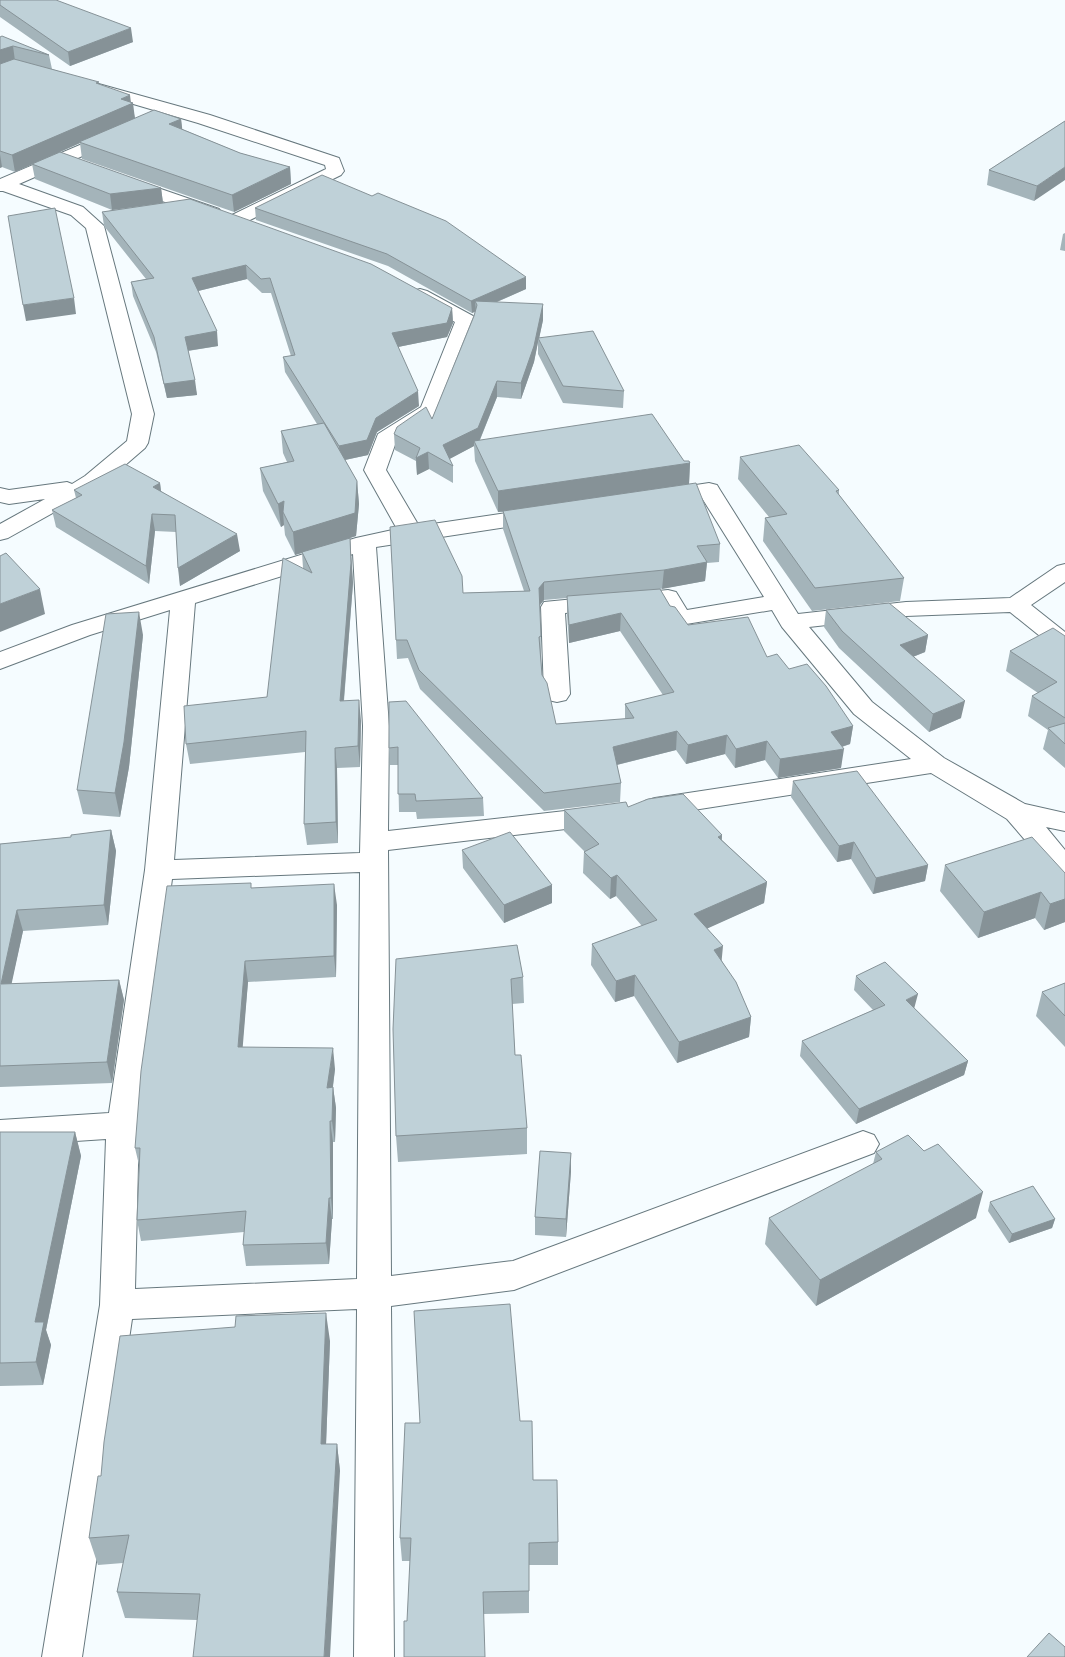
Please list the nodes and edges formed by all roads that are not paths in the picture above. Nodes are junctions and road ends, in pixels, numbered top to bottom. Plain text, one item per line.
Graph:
1 (83, 85) edge
2 (172, 111) junction
3 (146, 122) edge
4 (130, 129) edge
5 (62, 159) junction
6 (2, 186) edge
7 (194, 206) junction
8 (155, 212) edge
9 (236, 220) junction
10 (262, 229) edge
11 (406, 286) edge
12 (83, 487) junction
13 (0, 495) edge
14 (642, 500) edge
15 (565, 511) edge
16 (0, 533) edge
17 (412, 534) junction
18 (364, 543) junction
19 (1065, 571) edge
20 (183, 600) junction
21 (1016, 605) junction
22 (785, 612) junction
23 (1065, 644) edge
24 (0, 661) edge
25 (557, 694) dead end
26 (935, 764) junction
27 (1018, 812) junction
28 (1065, 822) edge
29 (374, 852) junction
30 (1065, 868) edge
31 (159, 870) junction
32 (123, 1124) junction
33 (0, 1133) edge
34 (863, 1144) dead end
35 (374, 1293) junction
36 (117, 1305) junction
37 (62, 1657) edge
38 (374, 1657) edge

1 - 2 street
2 - 3 street
2 - 9 street
4 - 5 street
5 - 6 street
5 - 7 street
6 - 12 street
7 - 8 street
7 - 9 street
9 - 10 street
11 - 17 street
12 - 13 street
12 - 16 street
14 - 22 street
15 - 17 street
17 - 18 street
18 - 20 street
18 - 29 street
19 - 21 street
20 - 24 street
20 - 31 street
21 - 22 street
21 - 23 street
22 - 25 street
22 - 26 street
26 - 27 street
26 - 29 street
27 - 28 street
27 - 30 street
29 - 31 street
29 - 35 street
31 - 32 street
32 - 33 street
32 - 36 street
34 - 35 street
35 - 36 street
35 - 38 street
36 - 37 street

